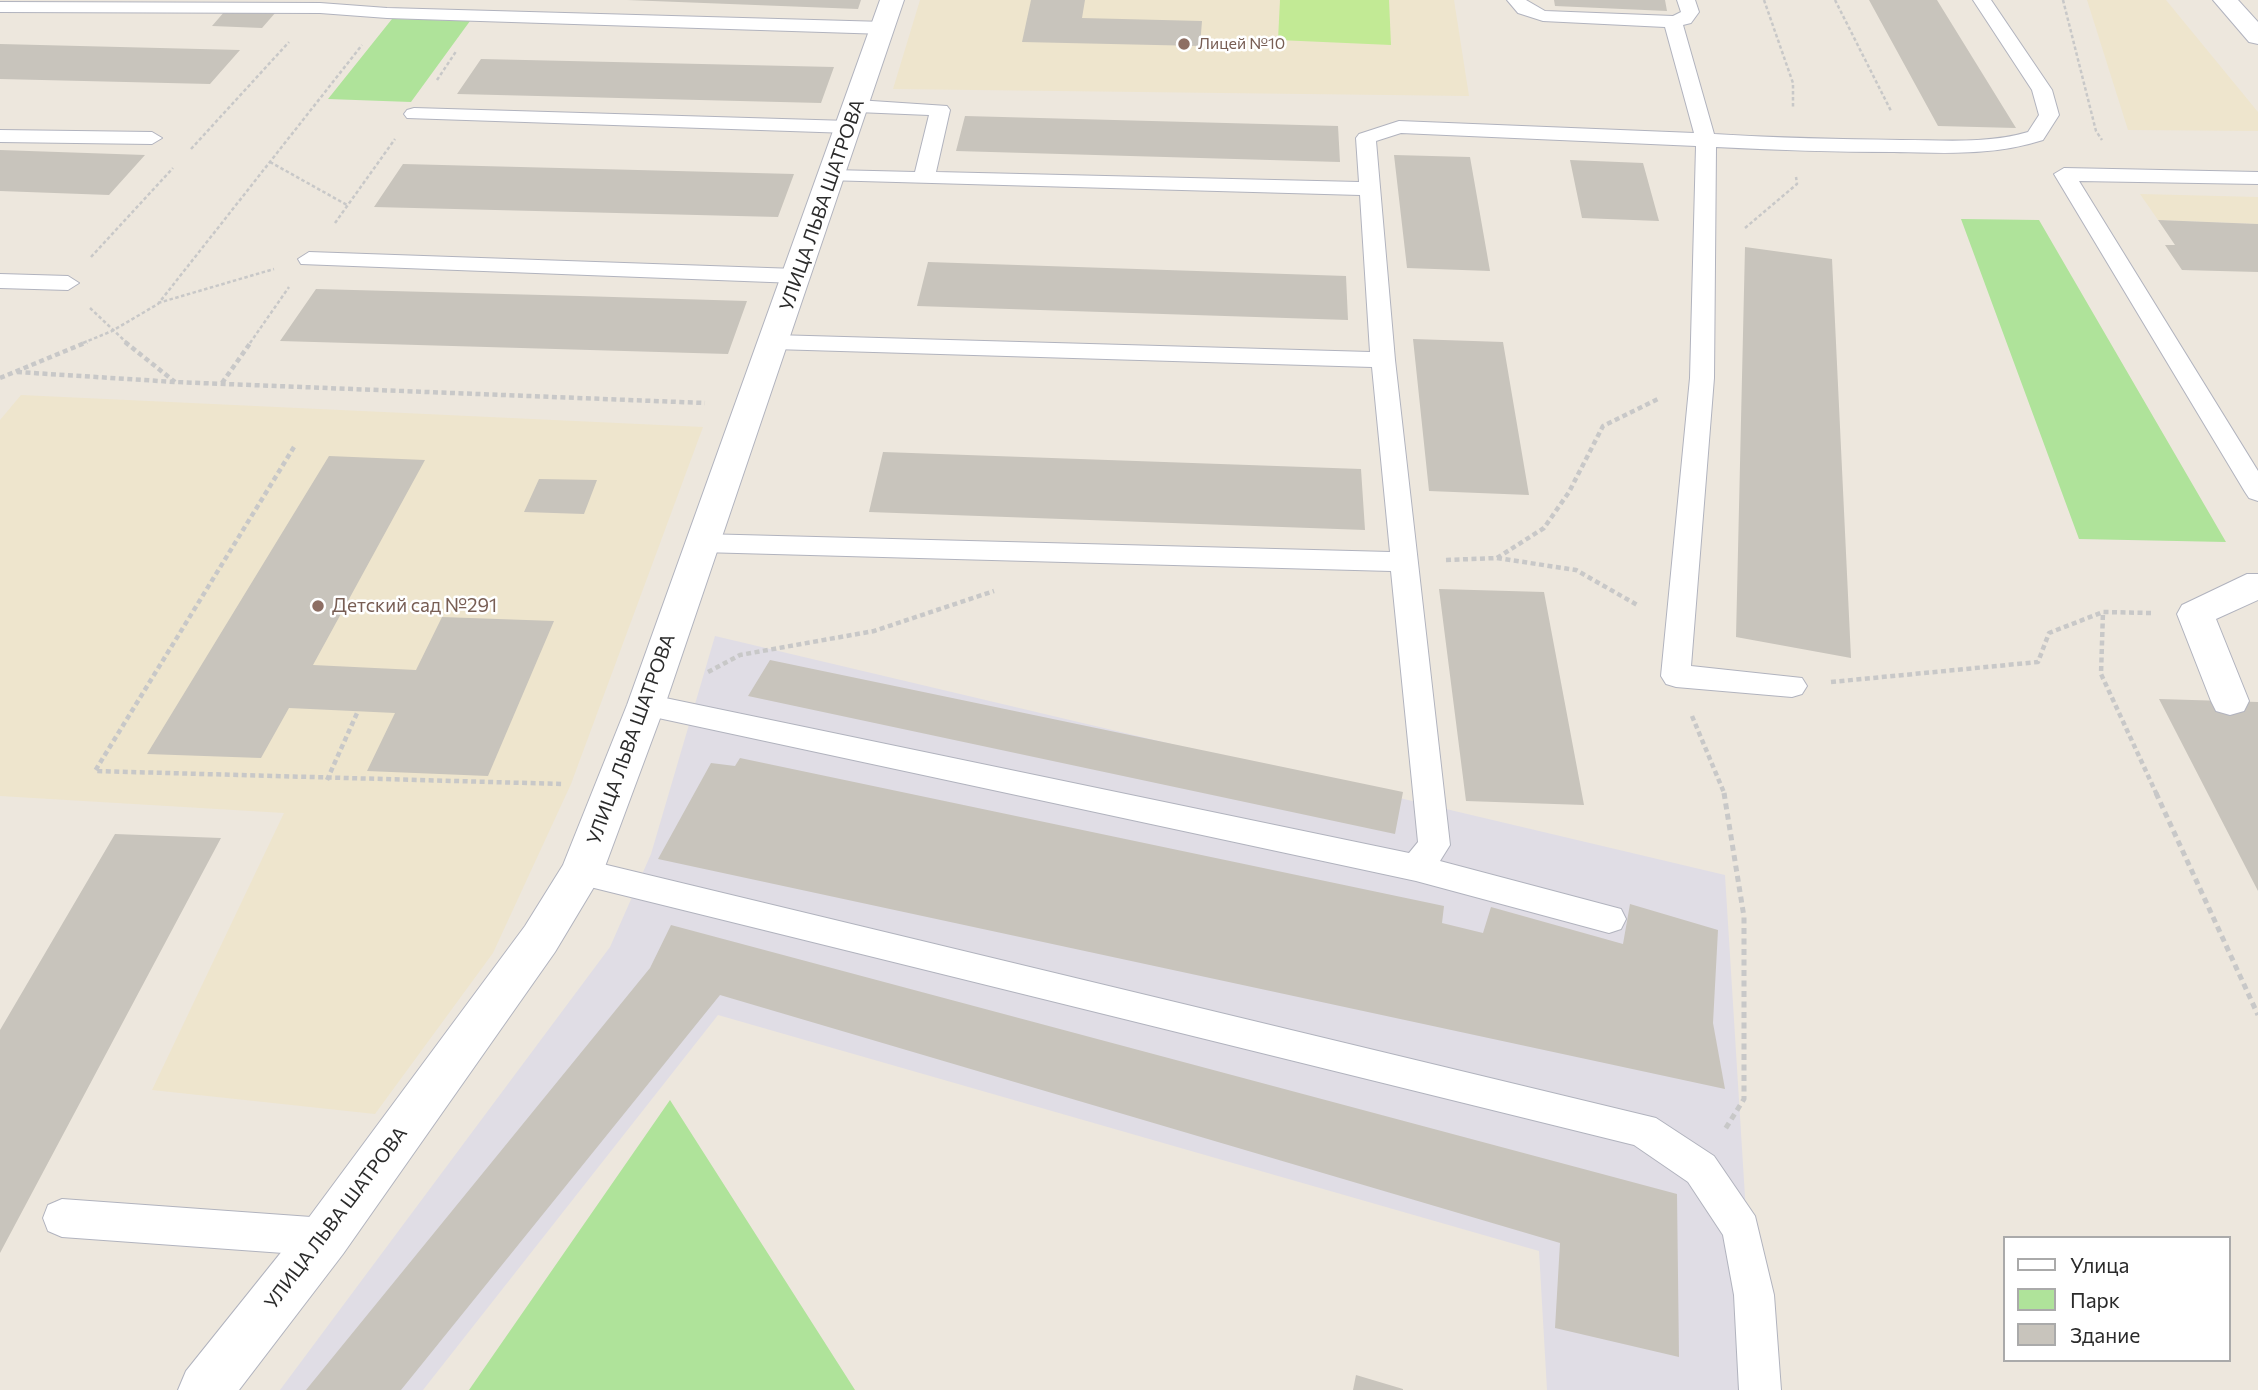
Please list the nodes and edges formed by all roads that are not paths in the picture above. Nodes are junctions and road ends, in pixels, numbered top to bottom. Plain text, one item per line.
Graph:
1 (1516, 0) edge
2 (1686, 0) edge
3 (1982, 0) edge
4 (2225, 0) edge
5 (0, 7) edge
6 (889, 14) edge
7 (1673, 22) junction
8 (2258, 37) edge
9 (414, 114) road end
10 (853, 116) junction
11 (0, 136) edge
12 (152, 138) dead end
13 (1706, 141) junction
14 (832, 176) junction
15 (924, 178) junction
16 (2258, 178) edge
17 (1367, 189) junction
18 (309, 259) road end
19 (796, 276) junction
20 (0, 281) edge
21 (68, 283) road end
22 (774, 342) junction
23 (1383, 360) junction
24 (2258, 492) edge
25 (701, 542) junction
26 (1403, 562) junction
27 (2252, 587) edge
28 (1792, 686) road end
29 (2230, 701) dead end
30 (646, 705) junction
31 (1416, 867) junction
32 (582, 872) junction
33 (1609, 919) dead end
34 (62, 1218) dead end
35 (325, 1237) junction
36 (205, 1390) edge
37 (1760, 1390) edge

1 - 7 lane
2 - 7 lane
3 - 13 lane
4 - 8 street
5 - 6 lane
6 - 10 street, УЛИЦА ЛЬВА ШАТРОВА
7 - 13 lane
9 - 10 lane
10 - 14 street, УЛИЦА ЛЬВА ШАТРОВА
10 - 15 lane
11 - 12 lane
13 - 17 lane
13 - 28 lane
14 - 15 lane
14 - 19 street, УЛИЦА ЛЬВА ШАТРОВА
15 - 17 lane
16 - 24 lane
17 - 23 lane
18 - 19 lane
19 - 22 street, УЛИЦА ЛЬВА ШАТРОВА
20 - 21 lane
22 - 23 lane
22 - 25 street, УЛИЦА ЛЬВА ШАТРОВА
23 - 26 lane
25 - 26 lane
25 - 30 street, УЛИЦА ЛЬВА ШАТРОВА
26 - 31 lane
27 - 29 street
30 - 31 lane
30 - 32 street, УЛИЦА ЛЬВА ШАТРОВА
31 - 33 lane
32 - 35 street, УЛИЦА ЛЬВА ШАТРОВА
32 - 37 lane
34 - 35 lane
35 - 36 street, УЛИЦА ЛЬВА ШАТРОВА

